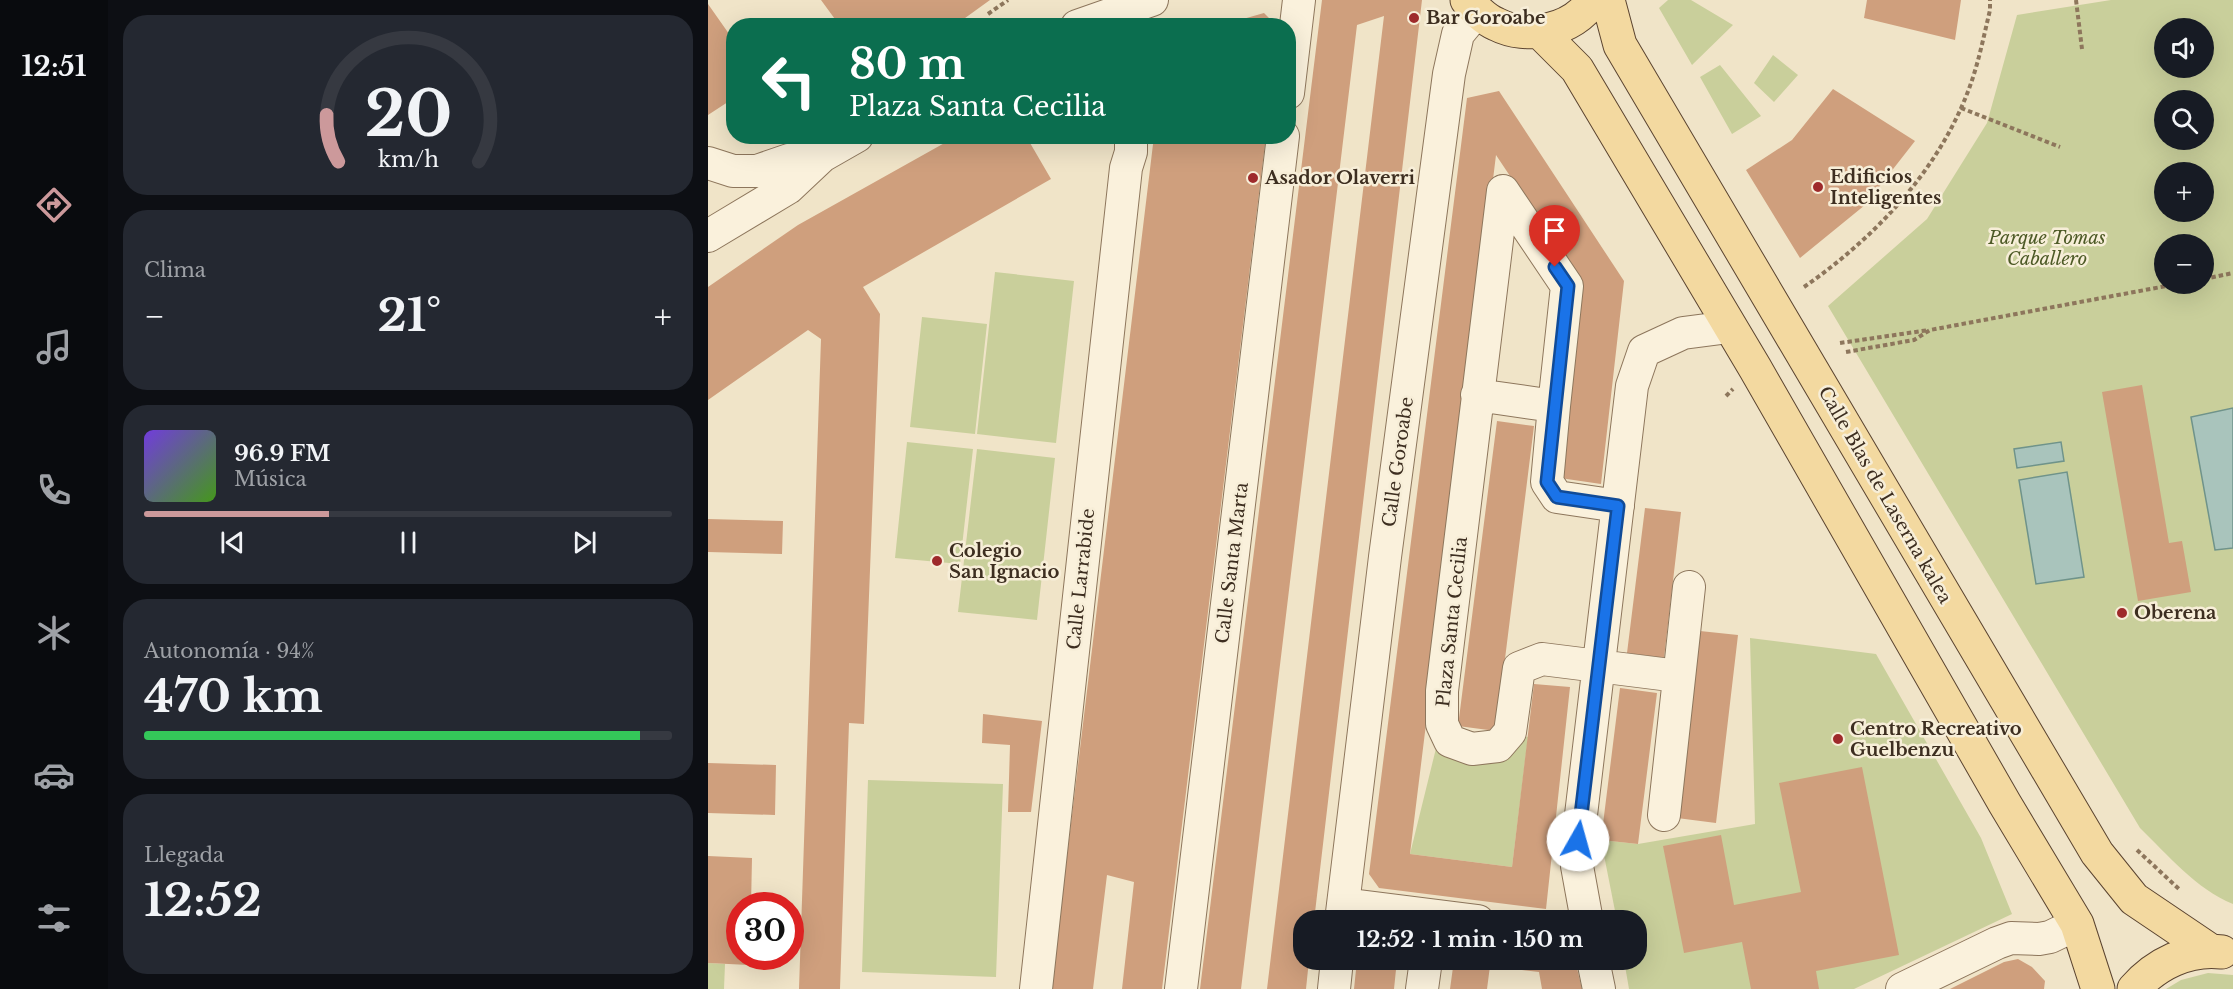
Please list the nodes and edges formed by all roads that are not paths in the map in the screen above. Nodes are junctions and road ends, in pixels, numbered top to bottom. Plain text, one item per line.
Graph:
1 (1152, 0) edge
2 (1299, 0) edge
3 (1593, 0) edge
4 (1608, 0) edge
5 (1472, 6) edge
6 (1106, 18) edge
7 (1296, 25) edge
8 (1540, 32) junction
9 (843, 144) edge
10 (1119, 144) edge
11 (1131, 144) edge
12 (1282, 144) edge
13 (822, 156) junction
14 (708, 164) edge
15 (1126, 168) junction
16 (708, 236) edge
17 (1729, 327) junction
18 (1477, 395) junction
19 (1554, 406) junction
20 (1618, 506) junction
21 (1689, 587) dead end
22 (1599, 667) junction
23 (1678, 676) junction
24 (1664, 816) dead end
25 (1342, 910) edge
26 (1585, 910) edge
27 (2077, 924) junction
28 (2222, 952) edge
29 (1336, 970) edge
30 (1425, 970) edge
31 (1595, 970) edge
32 (1036, 989) edge
33 (1181, 989) edge
34 (1334, 989) edge
35 (1422, 989) edge
36 (1599, 989) edge
37 (1902, 989) edge
38 (2098, 989) edge
39 (2133, 989) edge

1 - 6 street
2 - 7 street
3 - 8 main road
4 - 28 main road, Calle Blas de Laserna kalea
5 - 8 main road
5 - 25 street, Calle Goroabe
8 - 17 main road
9 - 13 street
10 - 15 street, Calle Larrabide
11 - 15 street, Calle Larrabide
12 - 33 street, Calle Santa Marta
13 - 14 street
13 - 16 street
15 - 32 street, Calle Larrabide
17 - 20 street
17 - 27 main road
18 - 19 street
18 - 19 street, Plaza Santa Cecilia
18 - 22 street, Plaza Santa Cecilia
19 - 20 street, Plaza Santa Cecilia
20 - 22 street
21 - 23 street
22 - 23 street
22 - 26 street
23 - 24 street
27 - 37 street
27 - 38 main road
28 - 39 main road
29 - 34 street
30 - 35 street
31 - 36 street

